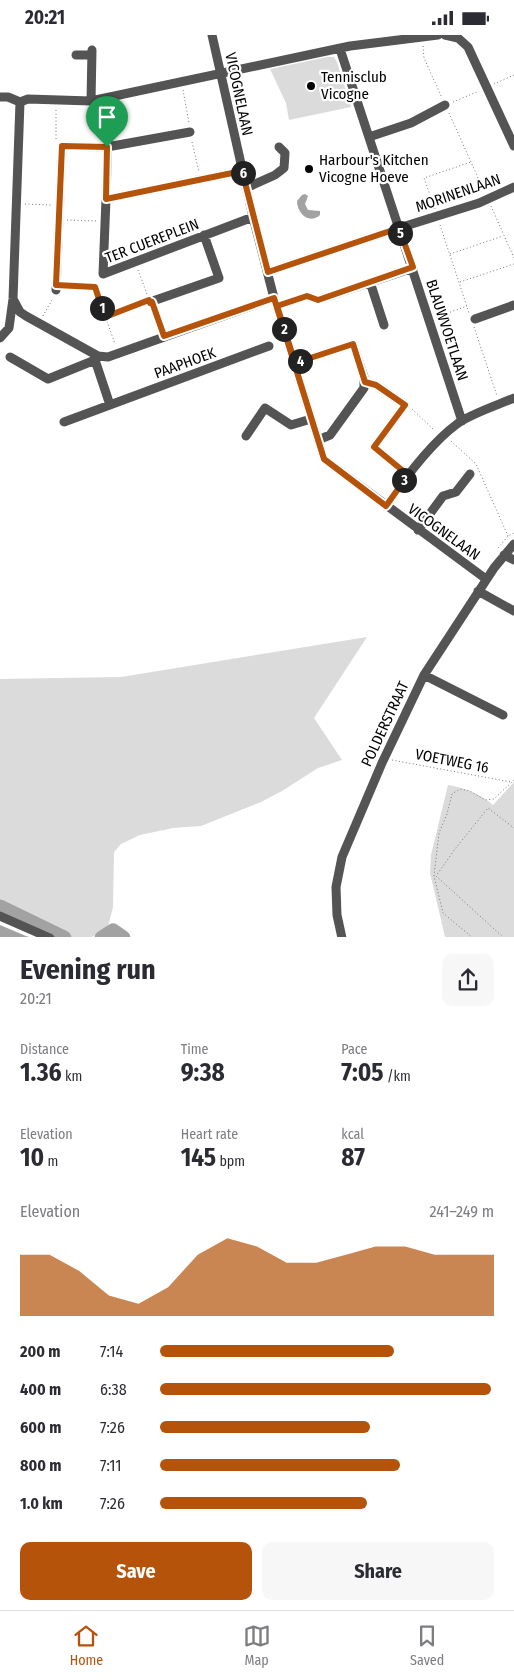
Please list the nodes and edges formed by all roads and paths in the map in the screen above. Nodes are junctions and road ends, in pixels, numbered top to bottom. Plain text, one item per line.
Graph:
1 (212, 35) edge
2 (438, 35) edge
3 (445, 35) edge
4 (422, 37) junction
5 (459, 37) edge
6 (340, 49) junction
7 (76, 55) dead end
8 (221, 74) junction
9 (514, 75) edge
10 (487, 88) junction
11 (0, 97) edge
12 (109, 97) junction
13 (57, 100) junction
14 (91, 101) junction
15 (20, 102) junction
16 (445, 105) junction
17 (190, 132) dead end
18 (369, 137) junction
19 (62, 146) junction
20 (514, 146) edge
21 (107, 147) junction
22 (279, 147) dead end
23 (471, 162) junction
24 (242, 171) junction
25 (246, 187) junction
26 (514, 187) edge
27 (106, 199) junction
28 (488, 199) junction
29 (16, 204) junction
30 (60, 205) junction
31 (437, 216) junction
32 (253, 217) junction
33 (59, 220) junction
34 (105, 221) junction
35 (399, 228) junction
36 (204, 235) junction
37 (504, 235) junction
38 (513, 253) edge
39 (450, 254) junction
40 (514, 258) edge
41 (136, 262) junction
42 (514, 264) edge
43 (413, 267) junction
44 (268, 272) junction
45 (370, 282) junction
46 (459, 283) junction
47 (56, 287) junction
48 (13, 299) junction
49 (318, 300) joint
50 (151, 302) joint
51 (276, 302) junction
52 (514, 305) edge
53 (467, 306) junction
54 (105, 317) junction
55 (472, 318) junction
56 (430, 319) junction
57 (39, 323) junction
58 (384, 325) dead end
59 (164, 336) junction
60 (0, 338) edge
61 (269, 346) dead end
62 (118, 353) junction
63 (10, 357) dead end
64 (96, 358) junction
65 (295, 363) junction
66 (365, 382) junction
67 (514, 398) edge
68 (500, 404) junction
69 (110, 405) junction
70 (405, 405) junction
71 (311, 419) junction
72 (462, 421) junction
73 (64, 423) dead end
74 (246, 436) dead end
75 (443, 436) junction
76 (318, 440) junction
77 (374, 447) joint
78 (470, 474) dead end
79 (408, 475) junction
80 (386, 506) junction
81 (418, 530) junction
82 (514, 533) edge
83 (514, 544) edge
84 (504, 555) junction
85 (514, 560) edge
86 (486, 579) junction
87 (478, 591) junction
88 (514, 611) edge
89 (424, 675) junction
90 (503, 715) dead end
91 (384, 759) junction
92 (514, 780) edge
93 (512, 783) junction
94 (514, 828) edge
95 (0, 916) edge
96 (50, 937) edge
97 (342, 937) edge
98 (473, 937) edge
99 (504, 937) edge

1 - 8 street, VICOGNELAAN
2 - 4 street
3 - 5 street
4 - 6 street
4 - 16 path
5 - 10 street
6 - 8 street
6 - 18 street, BLAUWVOETLAAN
7 - 14 street
8 - 12 street
8 - 24 street, VICOGNELAAN
9 - 10 path
10 - 16 path
10 - 20 street
11 - 15 street
12 - 14 street
12 - 21 street, TER CUEREPLEIN
13 - 14 street
13 - 15 street
13 - 19 path
15 - 29 street
16 - 18 street
16 - 23 path
17 - 21 street
18 - 35 street, BLAUWVOETLAAN
19 - 21 street
19 - 30 street
21 - 27 street, TER CUEREPLEIN
22 - 25 street
23 - 28 path
23 - 31 path
24 - 25 street, VICOGNELAAN
24 - 27 street
25 - 32 street, VICOGNELAAN
26 - 28 street, MORINENLAAN
27 - 34 street, TER CUEREPLEIN
28 - 31 street, MORINENLAAN
28 - 37 path
29 - 30 path
29 - 48 street
30 - 33 street
31 - 35 street, MORINENLAAN
31 - 39 path
32 - 36 street, TER CUEREPLEIN
32 - 44 street, VICOGNELAAN
33 - 34 path
33 - 47 street
34 - 41 street, TER CUEREPLEIN
35 - 43 street, BLAUWVOETLAAN
35 - 44 street, MORINENLAAN
36 - 41 street, TER CUEREPLEIN
36 - 50 street
37 - 38 path
37 - 39 path
38 - 40 path
39 - 46 path
41 - 54 path
42 - 46 path
43 - 45 street
43 - 56 street, BLAUWVOETLAAN
44 - 51 street, VICOGNELAAN
45 - 49 street
45 - 58 street
46 - 53 path
47 - 54 path
47 - 57 path
48 - 57 street
48 - 60 street
49 - 51 path
50 - 59 path
51 - 59 street
51 - 65 street, VICOGNELAAN
52 - 55 street
53 - 55 path
53 - 56 path
54 - 62 path
55 - 68 path
56 - 72 street, BLAUWVOETLAAN
57 - 64 street
59 - 62 street
61 - 69 street, PAAPHOEK
62 - 64 street
63 - 64 street
64 - 69 street
65 - 66 street
65 - 71 street, VICOGNELAAN
66 - 70 street
66 - 76 street
67 - 68 street
68 - 72 street
69 - 73 street, PAAPHOEK
70 - 75 path
70 - 77 street
71 - 74 street
71 - 76 street, VICOGNELAAN
72 - 75 street
75 - 79 street
75 - 82 path
76 - 80 street, VICOGNELAAN
77 - 79 path
78 - 81 street
79 - 80 street
80 - 81 street, VICOGNELAAN
81 - 86 street, VICOGNELAAN
83 - 84 street, POLDERSTRAAT
84 - 85 street
84 - 86 street, POLDERSTRAAT
86 - 87 street, POLDERSTRAAT
87 - 88 street
87 - 89 street, POLDERSTRAAT
89 - 90 street
89 - 91 street, POLDERSTRAAT
91 - 93 path, VOETWEG 16
91 - 97 street, POLDERSTRAAT
92 - 93 path
93 - 98 path
94 - 99 path
95 - 96 street

